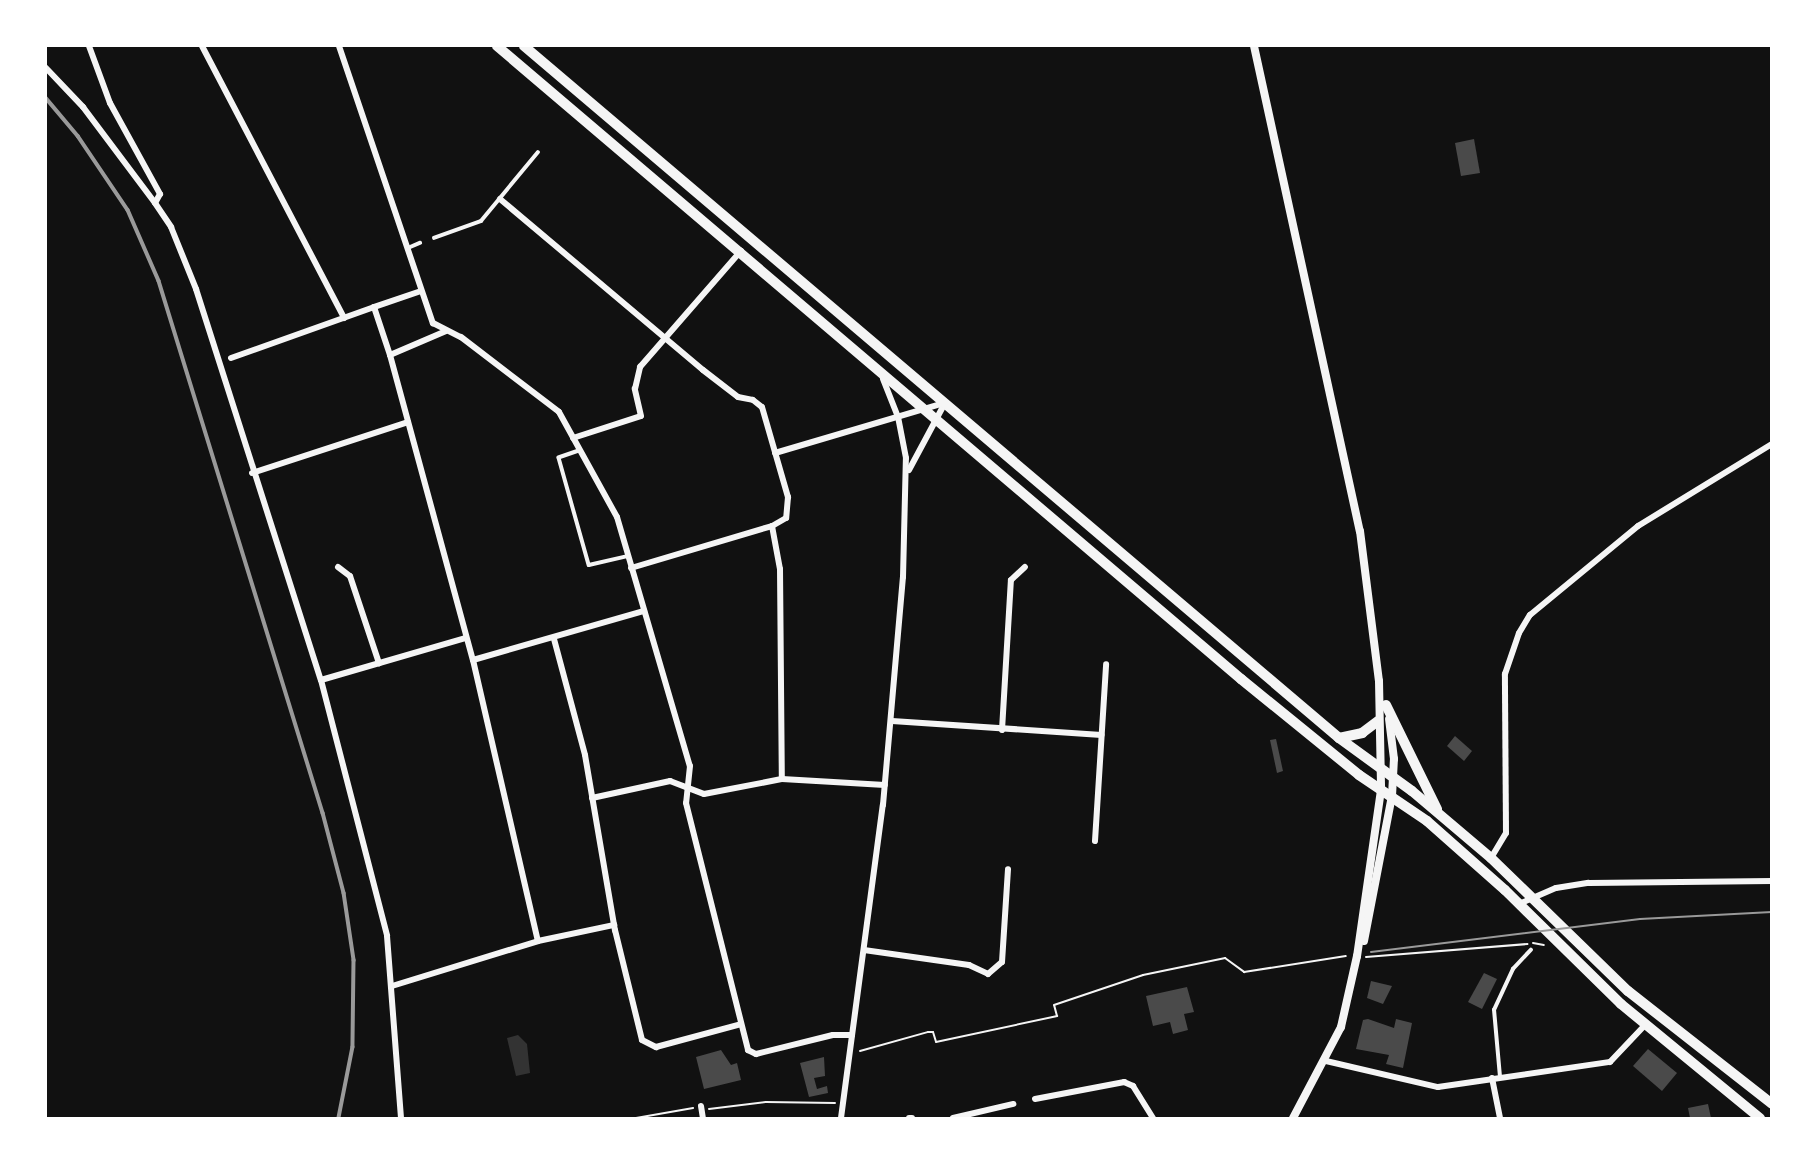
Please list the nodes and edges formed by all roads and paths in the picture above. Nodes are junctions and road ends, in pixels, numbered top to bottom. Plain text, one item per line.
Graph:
1 (89, 46) edge
2 (202, 46) edge
3 (339, 46) edge
4 (497, 46) edge
5 (524, 46) edge
6 (1254, 46) edge
7 (46, 68) edge
8 (538, 152) dead end
9 (500, 199) junction
10 (155, 203) junction
11 (434, 239) dead end
12 (420, 243) dead end
13 (408, 248) junction
14 (741, 251) junction
15 (421, 291) junction
16 (374, 307) junction
17 (344, 318) junction
18 (446, 331) junction
19 (666, 337) junction
20 (390, 355) junction
21 (231, 358) dead end
22 (878, 367) junction
23 (945, 403) junction
24 (924, 409) junction
25 (898, 417) junction
26 (936, 420) junction
27 (408, 422) junction
28 (573, 438) junction
29 (1772, 443) edge
30 (579, 451) junction
31 (775, 453) junction
32 (252, 472) junction
33 (907, 475) junction
34 (772, 526) junction
35 (627, 556) junction
36 (338, 567) dead end
37 (1025, 567) dead end
38 (631, 568) junction
39 (645, 611) junction
40 (467, 639) junction
41 (554, 639) junction
42 (473, 660) junction
43 (379, 663) junction
44 (1106, 664) dead end
45 (1254, 666) junction
46 (1241, 679) junction
47 (321, 680) junction
48 (1379, 681) junction
49 (1385, 705) junction
50 (1378, 720) junction
51 (892, 721) junction
52 (1002, 730) junction
53 (1102, 735) junction
54 (1339, 738) junction
55 (1382, 771) junction
56 (782, 779) junction
57 (1393, 779) junction
58 (885, 785) junction
59 (688, 786) junction
60 (1386, 793) junction
61 (592, 798) junction
62 (1440, 814) junction
63 (1095, 841) dead end
64 (1491, 858) junction
65 (1008, 869) dead end
66 (1772, 881) edge
67 (1534, 898) junction
68 (1519, 904) junction
69 (614, 925) junction
70 (538, 941) junction
71 (1545, 945) dead end
72 (864, 950) junction
73 (1531, 950) dead end
74 (1357, 956) junction
75 (392, 986) junction
76 (741, 1024) junction
77 (1645, 1025) junction
78 (852, 1035) junction
79 (850, 1050) junction
80 (1326, 1061) junction
81 (1735, 1074) junction
82 (1500, 1077) junction
83 (1492, 1078) junction
84 (1772, 1096) edge
85 (1035, 1099) dead end
86 (843, 1103) junction
87 (1013, 1104) dead end
88 (1772, 1104) edge
89 (701, 1106) junction
90 (1751, 1114) edge
91 (401, 1118) edge
92 (636, 1118) edge
93 (703, 1118) edge
94 (841, 1118) edge
95 (953, 1118) edge
96 (1153, 1118) edge
97 (1293, 1118) edge
98 (1500, 1118) edge
99 (1760, 1118) edge

1 - 10 street
2 - 17 street
3 - 13 street
4 - 14 main road
5 - 23 main road
6 - 48 street
7 - 10 street
8 - 9 lane
9 - 11 lane
9 - 19 street
10 - 32 street
12 - 13 lane
13 - 15 street
14 - 19 street
14 - 22 main road
15 - 16 street
15 - 18 street
16 - 17 street
16 - 20 street
17 - 21 street
18 - 20 street
18 - 28 street
19 - 28 street
19 - 31 street
20 - 27 street
22 - 24 main road
22 - 25 street
23 - 24 street
23 - 26 street
23 - 45 main road
24 - 25 street
24 - 26 main road
25 - 31 street
25 - 33 street
26 - 33 street
26 - 46 main road
27 - 32 street
27 - 40 street
28 - 30 street
29 - 64 street
30 - 35 street
30 - 35 lane
31 - 34 street
32 - 47 street
33 - 51 street
34 - 38 street
34 - 56 street
35 - 38 street
36 - 43 street
37 - 52 street
38 - 39 street
39 - 41 street
39 - 59 street
40 - 42 street
40 - 43 street
41 - 42 street
41 - 61 street
42 - 70 street
43 - 47 street
44 - 53 street
45 - 46 main road
45 - 54 main road
46 - 60 main road
47 - 75 street
48 - 49 street
48 - 50 street
49 - 57 street
49 - 62 main road
50 - 54 main road
50 - 55 street
51 - 52 street
51 - 58 street
52 - 53 street
53 - 63 street
54 - 55 main road
55 - 57 main road
55 - 60 street
56 - 58 street
56 - 59 street
57 - 60 street
57 - 62 main road
58 - 72 street
59 - 61 street
59 - 76 street
60 - 68 main road
60 - 74 street
61 - 69 street
62 - 64 main road
64 - 67 main road
65 - 72 street
66 - 67 street
67 - 68 street
67 - 81 main road
68 - 77 main road
69 - 70 street
69 - 76 street
70 - 75 street
71 - 74 path
72 - 78 street
73 - 82 lane
74 - 79 path
74 - 80 street
75 - 91 street
76 - 78 street
77 - 82 street
77 - 90 main road
78 - 79 street
79 - 86 street
80 - 83 street
80 - 97 street
81 - 84 main road
81 - 88 main road
82 - 83 street
83 - 98 street
85 - 96 street
86 - 89 path
86 - 94 street
87 - 95 street
89 - 92 path
89 - 93 street
90 - 99 main road

